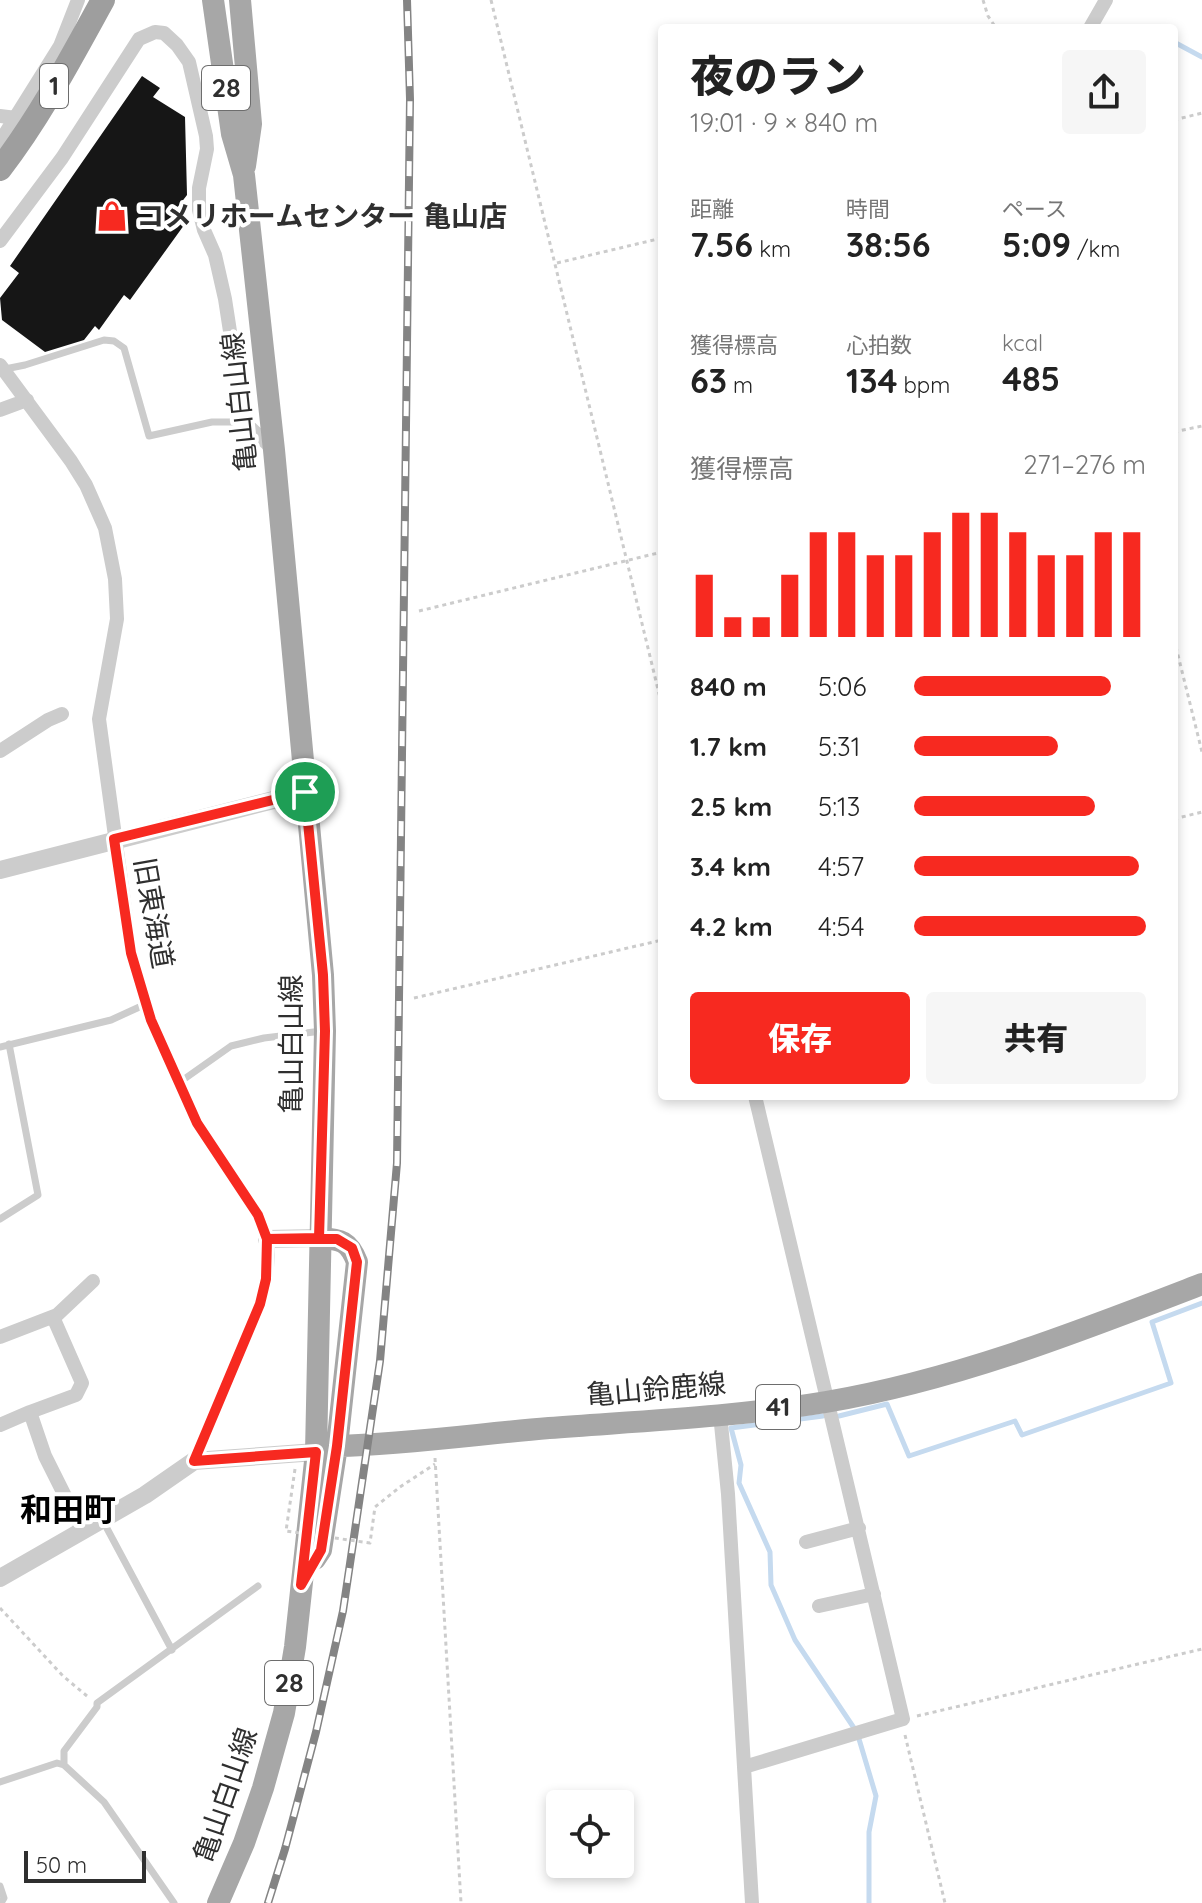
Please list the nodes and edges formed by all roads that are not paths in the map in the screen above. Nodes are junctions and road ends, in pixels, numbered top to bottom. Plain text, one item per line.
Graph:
1 (78, 0) edge
2 (103, 0) edge
3 (213, 0) edge
4 (240, 0) edge
5 (1106, 0) edge
6 (1092, 24) edge
7 (0, 116) edge
8 (16, 118) junction
9 (0, 142) edge
10 (0, 169) edge
11 (244, 175) junction
12 (0, 241) edge
13 (1, 367) edge
14 (27, 400) junction
15 (0, 410) edge
16 (244, 422) junction
17 (274, 450) junction
18 (62, 714) dead end
19 (0, 751) edge
20 (305, 792) junction
21 (114, 839) junction
22 (0, 870) edge
23 (146, 1004) junction
24 (325, 1031) junction
25 (9, 1044) junction
26 (0, 1047) edge
27 (178, 1084) junction
28 (756, 1100) edge
29 (0, 1219) edge
30 (319, 1238) junction
31 (267, 1239) junction
32 (93, 1281) dead end
33 (1202, 1284) edge
34 (53, 1317) junction
35 (0, 1337) edge
36 (827, 1402) junction
37 (30, 1412) junction
38 (720, 1414) junction
39 (0, 1425) edge
40 (327, 1449) junction
41 (194, 1461) junction
42 (102, 1519) junction
43 (859, 1528) junction
44 (82, 1530) junction
45 (806, 1542) dead end
46 (0, 1578) edge
47 (258, 1586) dead end
48 (874, 1594) junction
49 (819, 1606) dead end
50 (172, 1650) junction
51 (64, 1765) junction
52 (744, 1767) junction
53 (0, 1782) edge
54 (0, 1886) edge
55 (1, 1903) edge
56 (174, 1903) edge
57 (218, 1903) edge
58 (752, 1903) edge

1 - 8 street
2 - 10 highway, 1
3 - 11 main road, 亀山白山線 / 28
4 - 11 main road, 亀山白山線 / 28
5 - 6 street
7 - 8 street
8 - 9 street
11 - 17 main road, 亀山白山線 / 28
12 - 16 street
13 - 14 street, 旧東海道
13 - 16 lane
14 - 15 street
14 - 21 street, 旧東海道
16 - 17 street
17 - 20 main road, 亀山白山線 / 28
18 - 19 street
20 - 21 street
20 - 24 main road, 亀山白山線 / 28
21 - 22 street
21 - 23 street, 旧東海道
23 - 25 lane
23 - 27 street, 旧東海道
24 - 27 lane
24 - 30 main road, 亀山白山線 / 28
25 - 26 lane
25 - 29 lane
27 - 31 street, 旧東海道
28 - 36 street
30 - 31 street
30 - 40 main road, 亀山白山線 / 28
30 - 40 main road
31 - 41 street, 旧東海道
32 - 34 street
33 - 36 main road, 亀山鈴鹿線 / 41
34 - 35 street
34 - 37 street
36 - 38 main road, 亀山鈴鹿線 / 41
36 - 43 street
37 - 39 street
37 - 44 street
38 - 40 main road, 亀山鈴鹿線 / 41
38 - 52 street
40 - 41 street
40 - 57 main road, 亀山白山線 / 28
41 - 42 street
42 - 44 street
42 - 50 lane
43 - 45 street
43 - 48 street
44 - 46 street
47 - 50 lane
48 - 49 street
48 - 52 street
50 - 51 lane
51 - 53 lane
51 - 56 lane
52 - 58 street
54 - 55 lane

